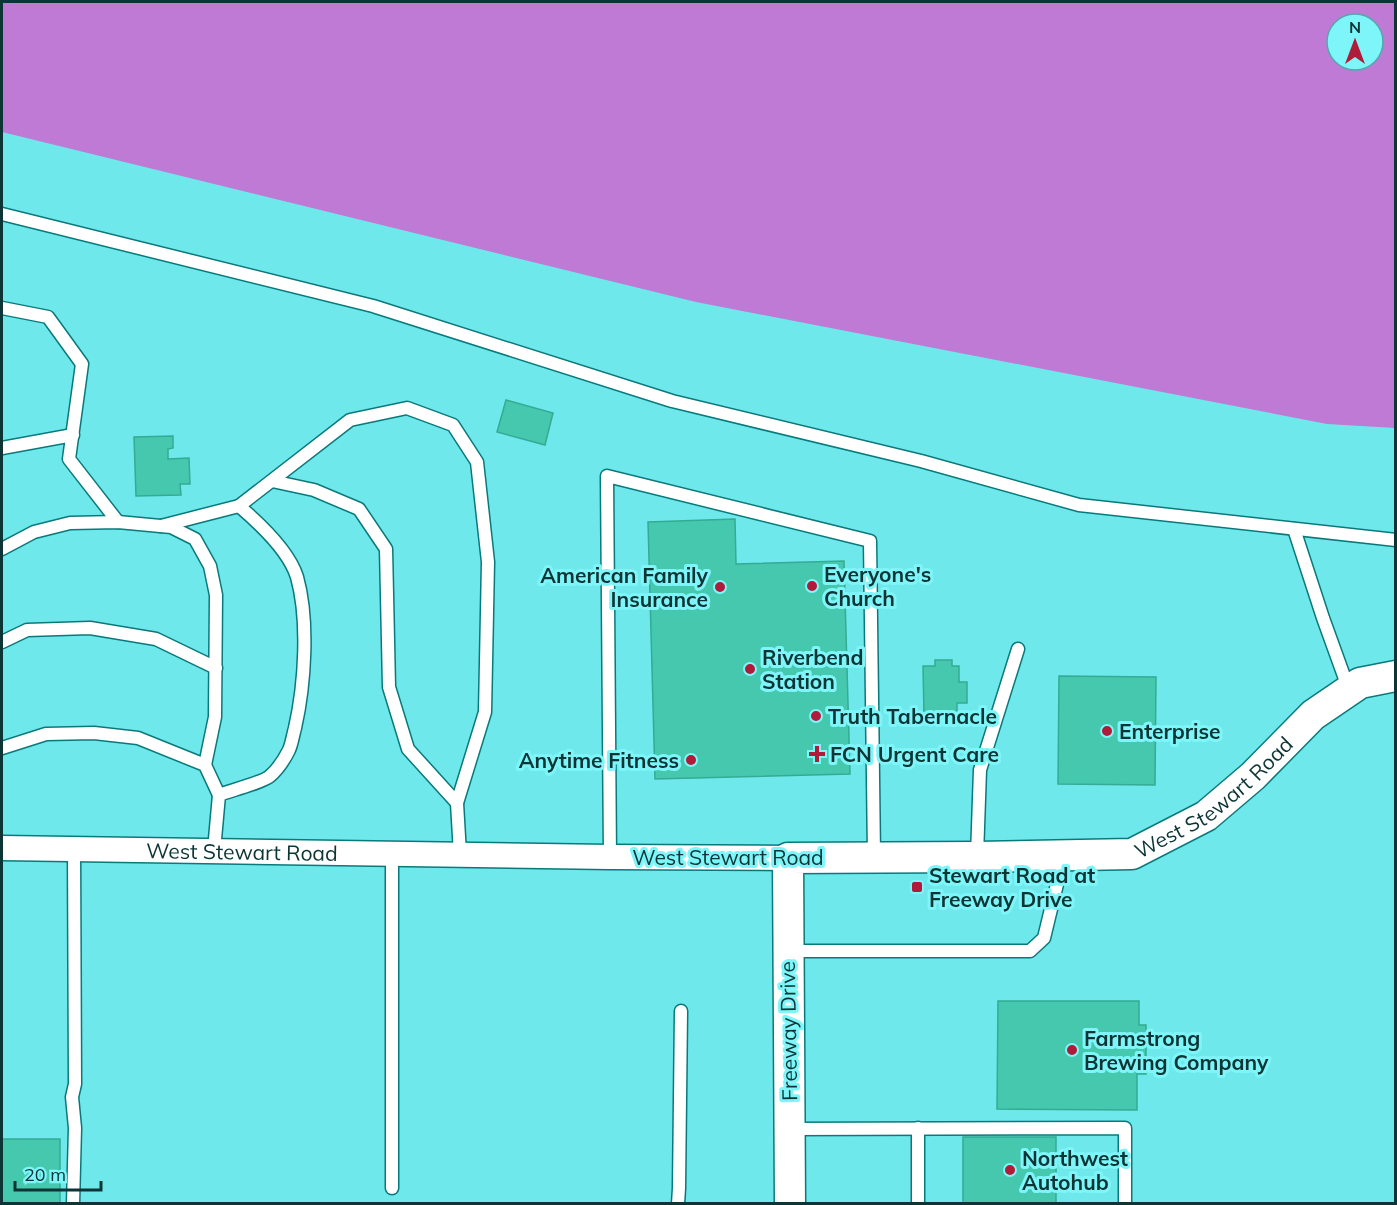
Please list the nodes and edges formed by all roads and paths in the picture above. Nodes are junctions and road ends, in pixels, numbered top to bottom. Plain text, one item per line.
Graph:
1 (2, 213) edge
2 (2, 308) edge
3 (73, 435) junction
4 (2, 448) edge
5 (272, 481) junction
6 (239, 507) junction
7 (117, 522) junction
8 (161, 526) junction
9 (1294, 529) junction
10 (1395, 540) edge
11 (2, 549) edge
12 (2, 642) edge
13 (1018, 649) dead end
14 (216, 668) junction
15 (1395, 676) edge
16 (1349, 691) junction
17 (2, 748) edge
18 (205, 765) junction
19 (219, 795) junction
20 (457, 803) junction
21 (2, 848) edge
22 (74, 848) junction
23 (214, 850) junction
24 (392, 853) junction
25 (460, 854) junction
26 (1057, 855) junction
27 (610, 857) junction
28 (977, 857) junction
29 (788, 858) junction
30 (874, 858) junction
31 (787, 951) junction
32 (681, 1011) dead end
33 (918, 1128) junction
34 (789, 1129) junction
35 (392, 1188) dead end
36 (73, 1203) edge
37 (678, 1203) edge
38 (790, 1203) edge
39 (918, 1203) edge
40 (1125, 1203) edge

1 - 9 lane
2 - 3 lane
3 - 4 lane
3 - 7 lane
5 - 6 lane
5 - 20 lane
5 - 20 lane
6 - 8 lane
6 - 19 lane
7 - 8 lane
7 - 11 lane
8 - 14 lane
9 - 10 lane
9 - 16 lane
12 - 14 lane
13 - 28 lane
14 - 18 lane
15 - 16 street, West Stewart Road
16 - 26 street, West Stewart Road
17 - 18 lane
18 - 19 lane
19 - 23 lane
20 - 25 lane
21 - 22 street, West Stewart Road
22 - 23 street, West Stewart Road
22 - 36 lane
23 - 24 street, West Stewart Road
24 - 25 street, West Stewart Road
24 - 35 lane
25 - 27 street, West Stewart Road
26 - 28 street, West Stewart Road
26 - 31 lane
27 - 29 street, West Stewart Road
27 - 30 lane
28 - 30 street, West Stewart Road
29 - 30 street, West Stewart Road
29 - 31 street, Freeway Drive
31 - 34 street, Freeway Drive
32 - 37 lane
33 - 34 lane
33 - 39 lane
33 - 40 lane
34 - 38 street, Freeway Drive

